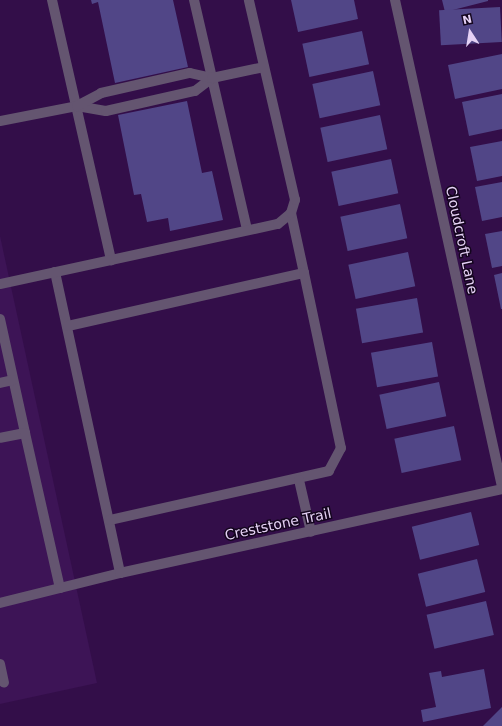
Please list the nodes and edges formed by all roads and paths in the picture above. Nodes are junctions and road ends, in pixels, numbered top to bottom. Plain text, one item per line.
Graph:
1 (52, 0) edge
2 (194, 0) edge
3 (249, 0) edge
4 (395, 0) edge
5 (264, 67) junction
6 (212, 78) junction
7 (77, 106) junction
8 (0, 121) edge
9 (291, 213) junction
10 (247, 230) junction
11 (111, 260) junction
12 (55, 272) junction
13 (304, 274) junction
14 (0, 284) edge
15 (0, 320) edge
16 (68, 326) junction
17 (13, 380) junction
18 (0, 383) edge
19 (25, 432) junction
20 (0, 438) edge
21 (299, 480) junction
22 (502, 487) edge
23 (109, 520) junction
24 (311, 532) junction
25 (120, 573) junction
26 (60, 588) junction
27 (0, 603) edge
28 (0, 664) edge
29 (4, 683) dead end

1 - 7 street
2 - 6 street
3 - 5 street
4 - 22 street, Cloudcroft Lane
5 - 6 street
5 - 9 street
6 - 7 street
6 - 7 street
6 - 10 street
7 - 8 street
7 - 11 street
9 - 10 street
9 - 13 street
10 - 11 street
11 - 12 street
12 - 14 street
12 - 16 street
13 - 16 street
13 - 21 street
15 - 17 street
16 - 23 street
17 - 18 street
17 - 19 street
19 - 20 street
19 - 26 street
21 - 23 street
21 - 24 street
22 - 24 street, Creststone Trail
23 - 25 street
24 - 25 street, Creststone Trail
25 - 26 street, Creststone Trail
26 - 27 street, Creststone Trail
28 - 29 street

